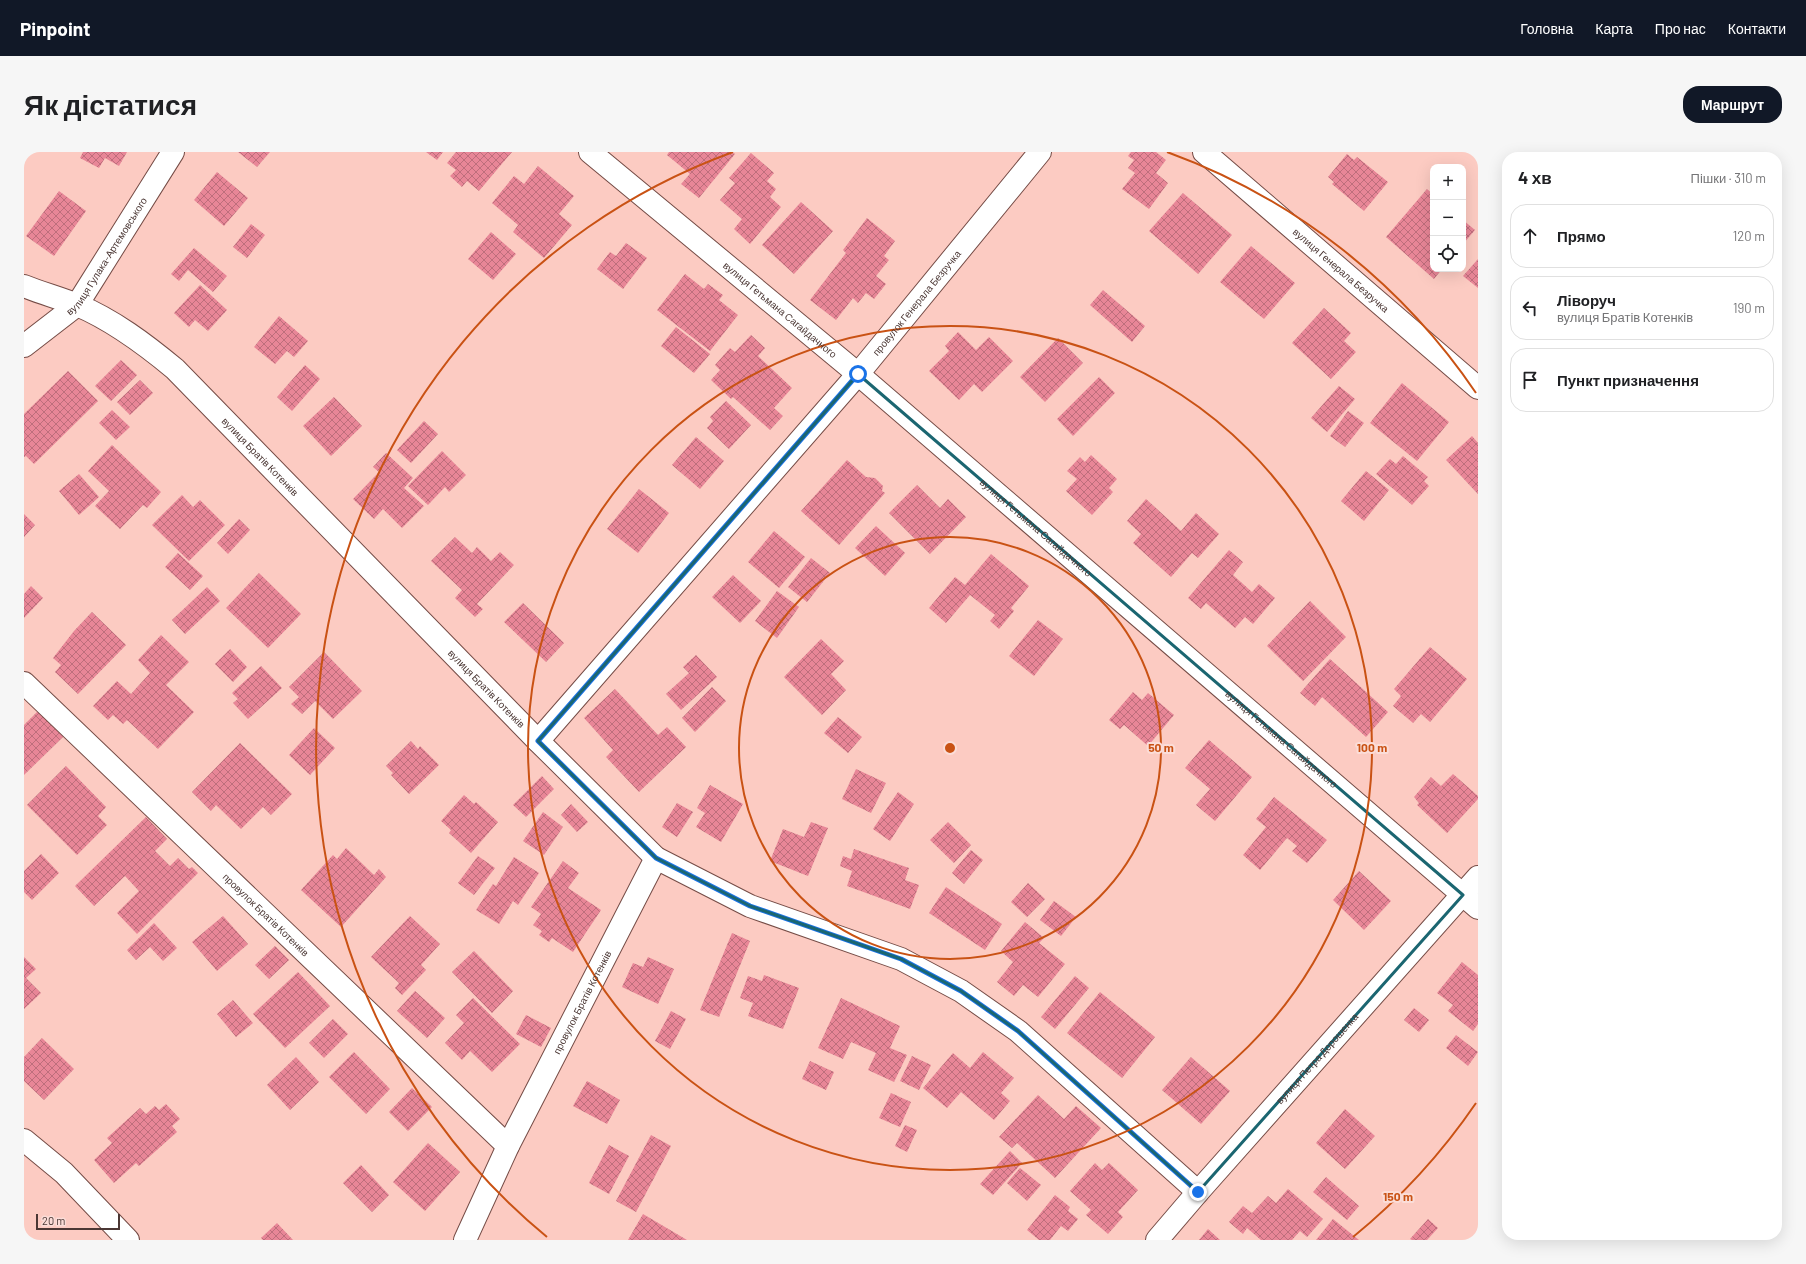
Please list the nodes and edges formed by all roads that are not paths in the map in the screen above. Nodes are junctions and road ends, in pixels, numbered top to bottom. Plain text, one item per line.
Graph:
1 (173, 152) edge
2 (590, 152) edge
3 (1040, 152) edge
4 (1204, 152) edge
5 (24, 286) edge
6 (78, 305) junction
7 (24, 346) edge
8 (858, 374) junction
9 (1478, 388) edge
10 (24, 683) edge
11 (538, 741) junction
12 (656, 858) junction
13 (1478, 877) edge
14 (1470, 901) edge
15 (24, 1140) edge
16 (508, 1146) junction
17 (1198, 1192) junction
18 (128, 1240) edge
19 (465, 1240) edge
20 (1157, 1240) edge

1 - 6 street, вулиця Гулака-Артемовського
2 - 8 street, вулиця Гетьмана Сагайдачного
3 - 8 street, провулок Генерала Безручка
4 - 9 street, вулиця Генерала Безручка
5 - 6 street, вулиця Братів Котенків
6 - 7 street, вулиця Гулака-Артемовського
6 - 11 street, вулиця Братів Котенків
8 - 11 street, провулок Генерала Безручка
8 - 14 street, вулиця Гетьмана Сагайдачного
10 - 16 street, провулок Братів Котенків
11 - 12 street, вулиця Братів Котенків
12 - 16 street, провулок Братів Котенків
12 - 17 street, вулиця Братів Котенків
13 - 14 street, вулиця Петра Дорошенка
14 - 17 street, вулиця Петра Дорошенка
15 - 18 street
16 - 19 street, провулок Братів Котенків
17 - 20 street, вулиця Петра Дорошенка

